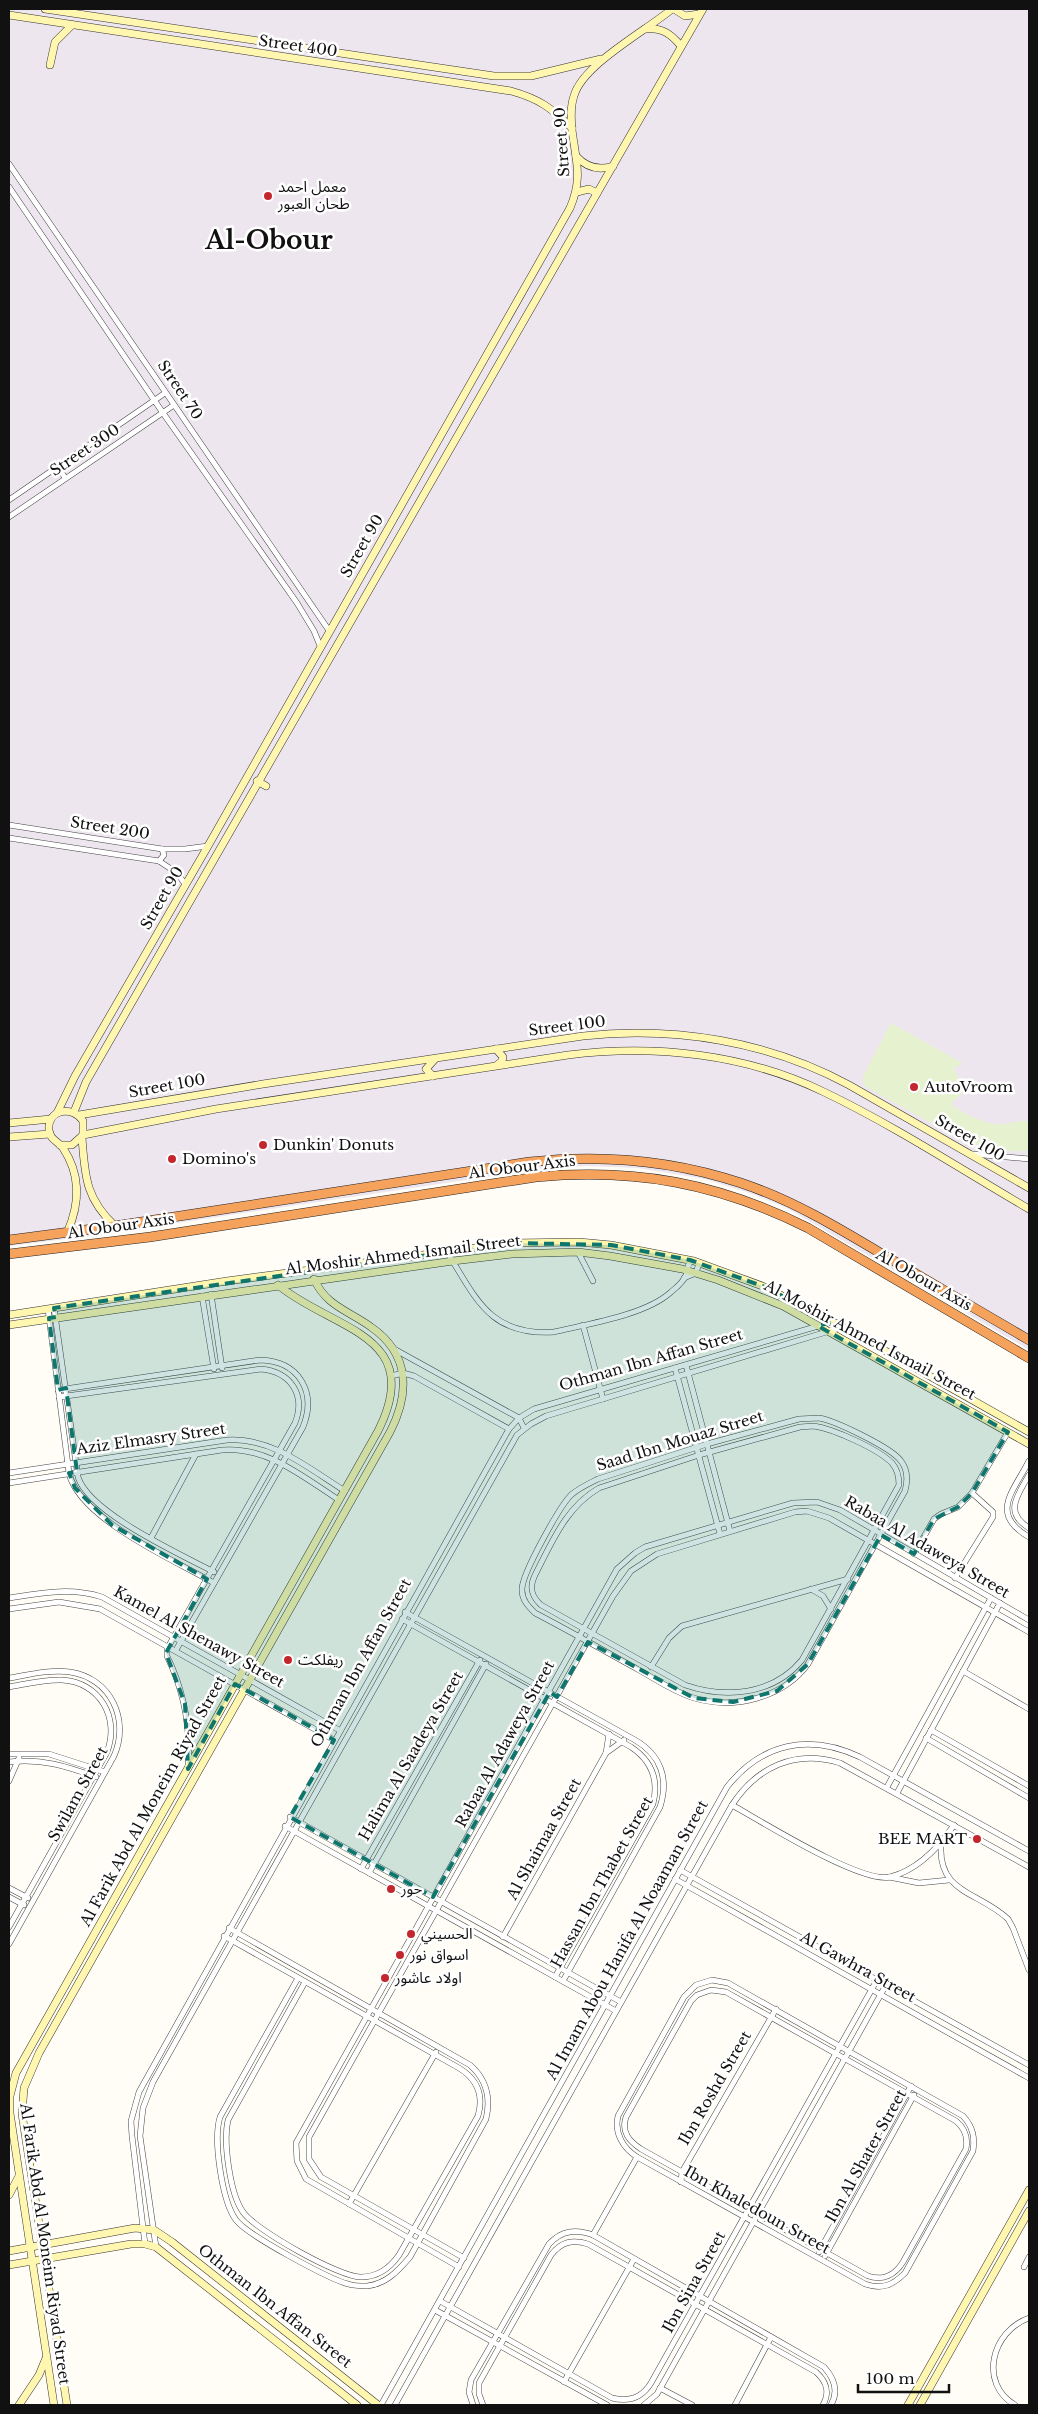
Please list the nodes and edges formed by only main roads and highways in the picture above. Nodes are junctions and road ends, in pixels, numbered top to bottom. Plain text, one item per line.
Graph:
1 (9, 1240) edge
2 (9, 1254) edge
3 (1029, 1340) edge
4 (1029, 1358) edge

1 - 3 highway, Al Obour Axis
2 - 4 highway, Al Obour Axis

